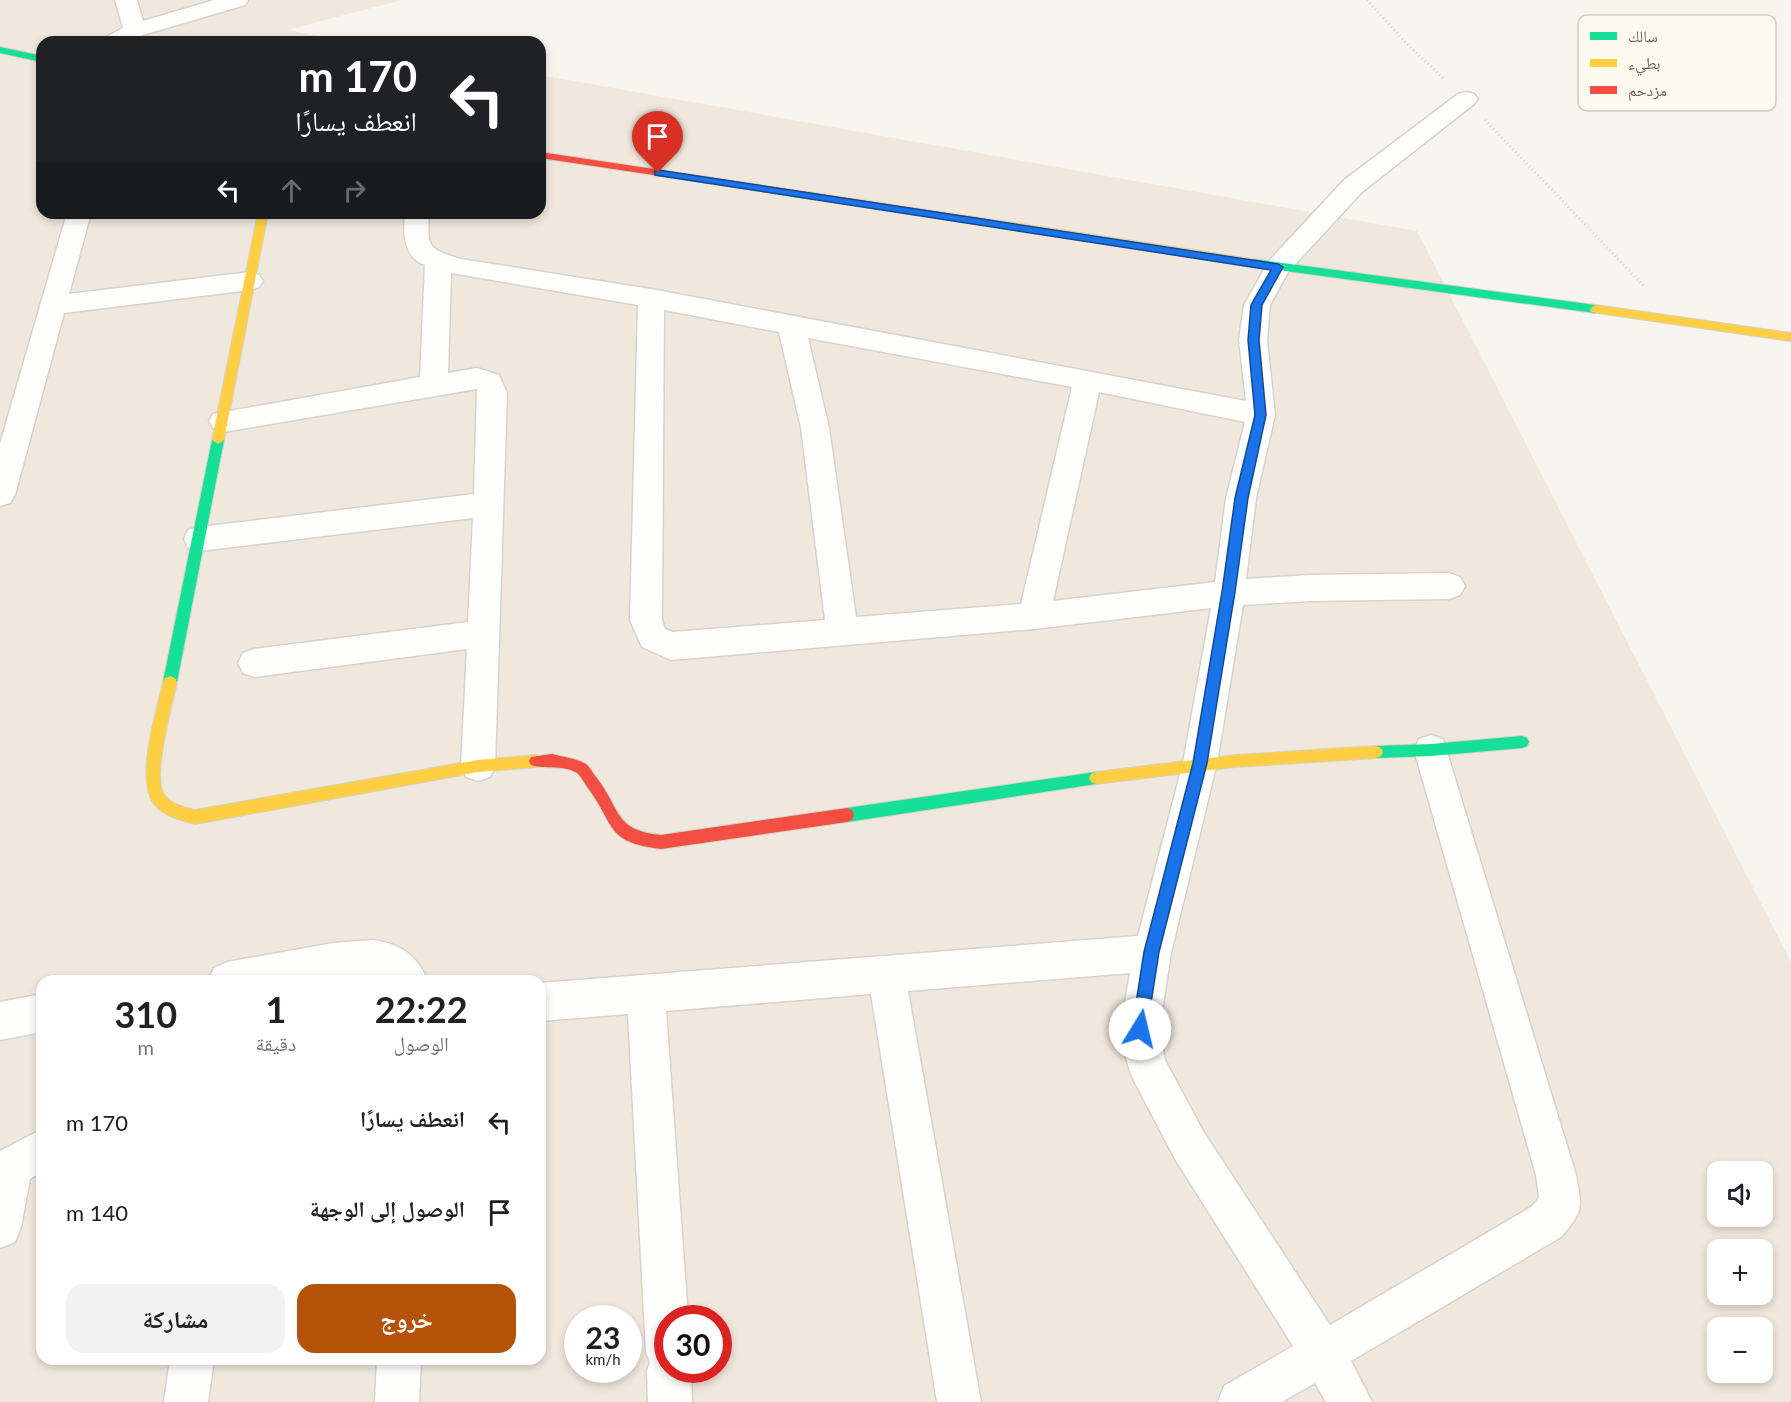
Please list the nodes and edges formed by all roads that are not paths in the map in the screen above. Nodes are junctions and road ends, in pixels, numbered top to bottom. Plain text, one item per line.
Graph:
1 (126, 0) edge
2 (237, 0) edge
3 (135, 30) junction
4 (124, 36) edge
5 (0, 51) edge
6 (36, 57) edge
7 (1466, 99) road end
8 (546, 156) edge
9 (77, 219) edge
10 (262, 219) edge
11 (416, 219) edge
12 (438, 262) junction
13 (1278, 267) junction
14 (250, 281) junction
15 (651, 298) junction
16 (53, 305) junction
17 (791, 324) junction
18 (1791, 337) edge
19 (1088, 380) junction
20 (434, 385) junction
21 (1261, 415) junction
22 (223, 421) junction
23 (0, 495) edge
24 (489, 504) junction
25 (199, 539) junction
26 (1449, 586) dead end
27 (1229, 592) junction
28 (1034, 616) junction
29 (842, 632) junction
30 (483, 633) junction
31 (254, 663) dead end
32 (1522, 742) dead end
33 (1431, 750) junction
34 (1200, 763) junction
35 (478, 766) junction
36 (1152, 952) junction
37 (886, 973) junction
38 (262, 975) edge
39 (406, 975) edge
40 (646, 992) junction
41 (546, 1001) edge
42 (36, 1014) edge
43 (0, 1021) edge
44 (18, 1163) edge
45 (0, 1227) edge
46 (665, 1305) edge
47 (1323, 1354) junction
48 (191, 1365) edge
49 (399, 1365) edge
50 (669, 1383) edge
51 (186, 1402) edge
52 (397, 1402) edge
53 (670, 1402) edge
54 (959, 1402) edge
55 (1240, 1402) edge
56 (1350, 1402) edge

1 - 3 street
2 - 3 street
3 - 4 street
5 - 6 street
7 - 13 street
8 - 13 street
9 - 16 street
10 - 14 street
11 - 12 street
12 - 15 street
12 - 20 street
13 - 18 street
13 - 21 street
14 - 16 street
14 - 22 street
15 - 17 street
15 - 29 street
16 - 23 street
17 - 19 street
17 - 29 street
19 - 21 street
19 - 28 street
20 - 22 street
20 - 24 street
21 - 27 street
22 - 25 street
24 - 25 street
24 - 30 street
25 - 35 street
26 - 27 street
27 - 28 street
27 - 34 street
28 - 29 street
30 - 31 street
30 - 35 street
32 - 33 street
33 - 34 street
33 - 47 street
34 - 35 street
34 - 36 street
36 - 37 street
36 - 47 street
37 - 40 street
37 - 54 street
38 - 39 street
40 - 41 street
40 - 46 street
42 - 43 street
44 - 45 street
47 - 55 street
47 - 56 street
48 - 51 street
49 - 52 street
50 - 53 street

